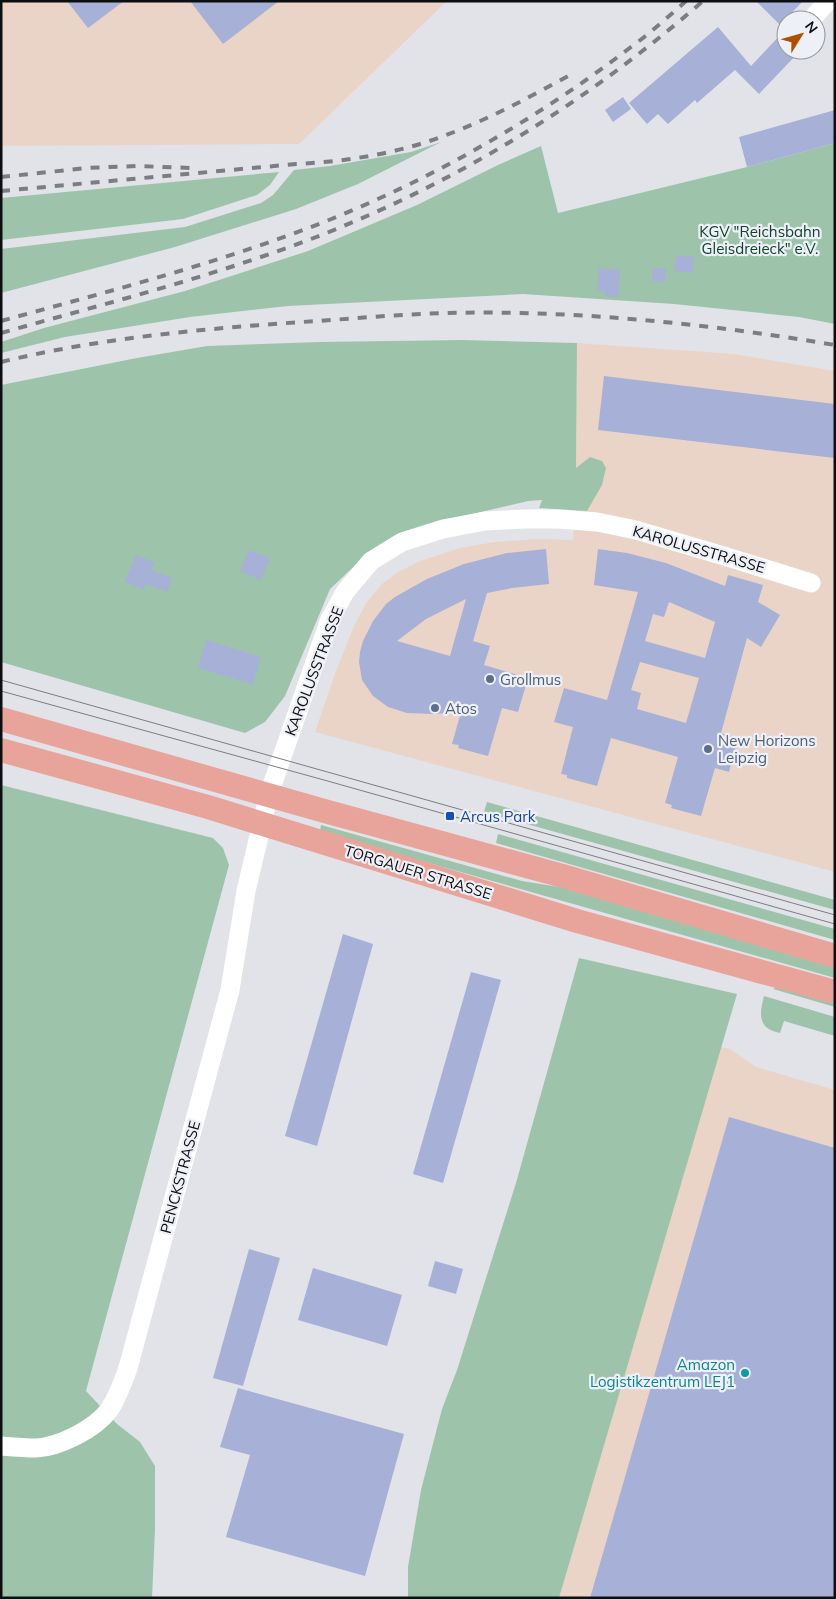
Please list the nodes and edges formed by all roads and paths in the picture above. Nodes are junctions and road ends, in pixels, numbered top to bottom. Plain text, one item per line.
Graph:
1 (811, 583) dead end
2 (1, 719) edge
3 (1, 750) edge
4 (269, 794) junction
5 (262, 824) junction
6 (835, 956) edge
7 (835, 992) edge
8 (1, 1446) edge

1 - 4 street, KAROLUSSTRASSE
2 - 4 main road
3 - 5 main road, TORGAUER STRASSE
4 - 5 street, KAROLUSSTRASSE
4 - 6 main road
5 - 7 main road, TORGAUER STRASSE
5 - 8 street, PENCKSTRASSE

